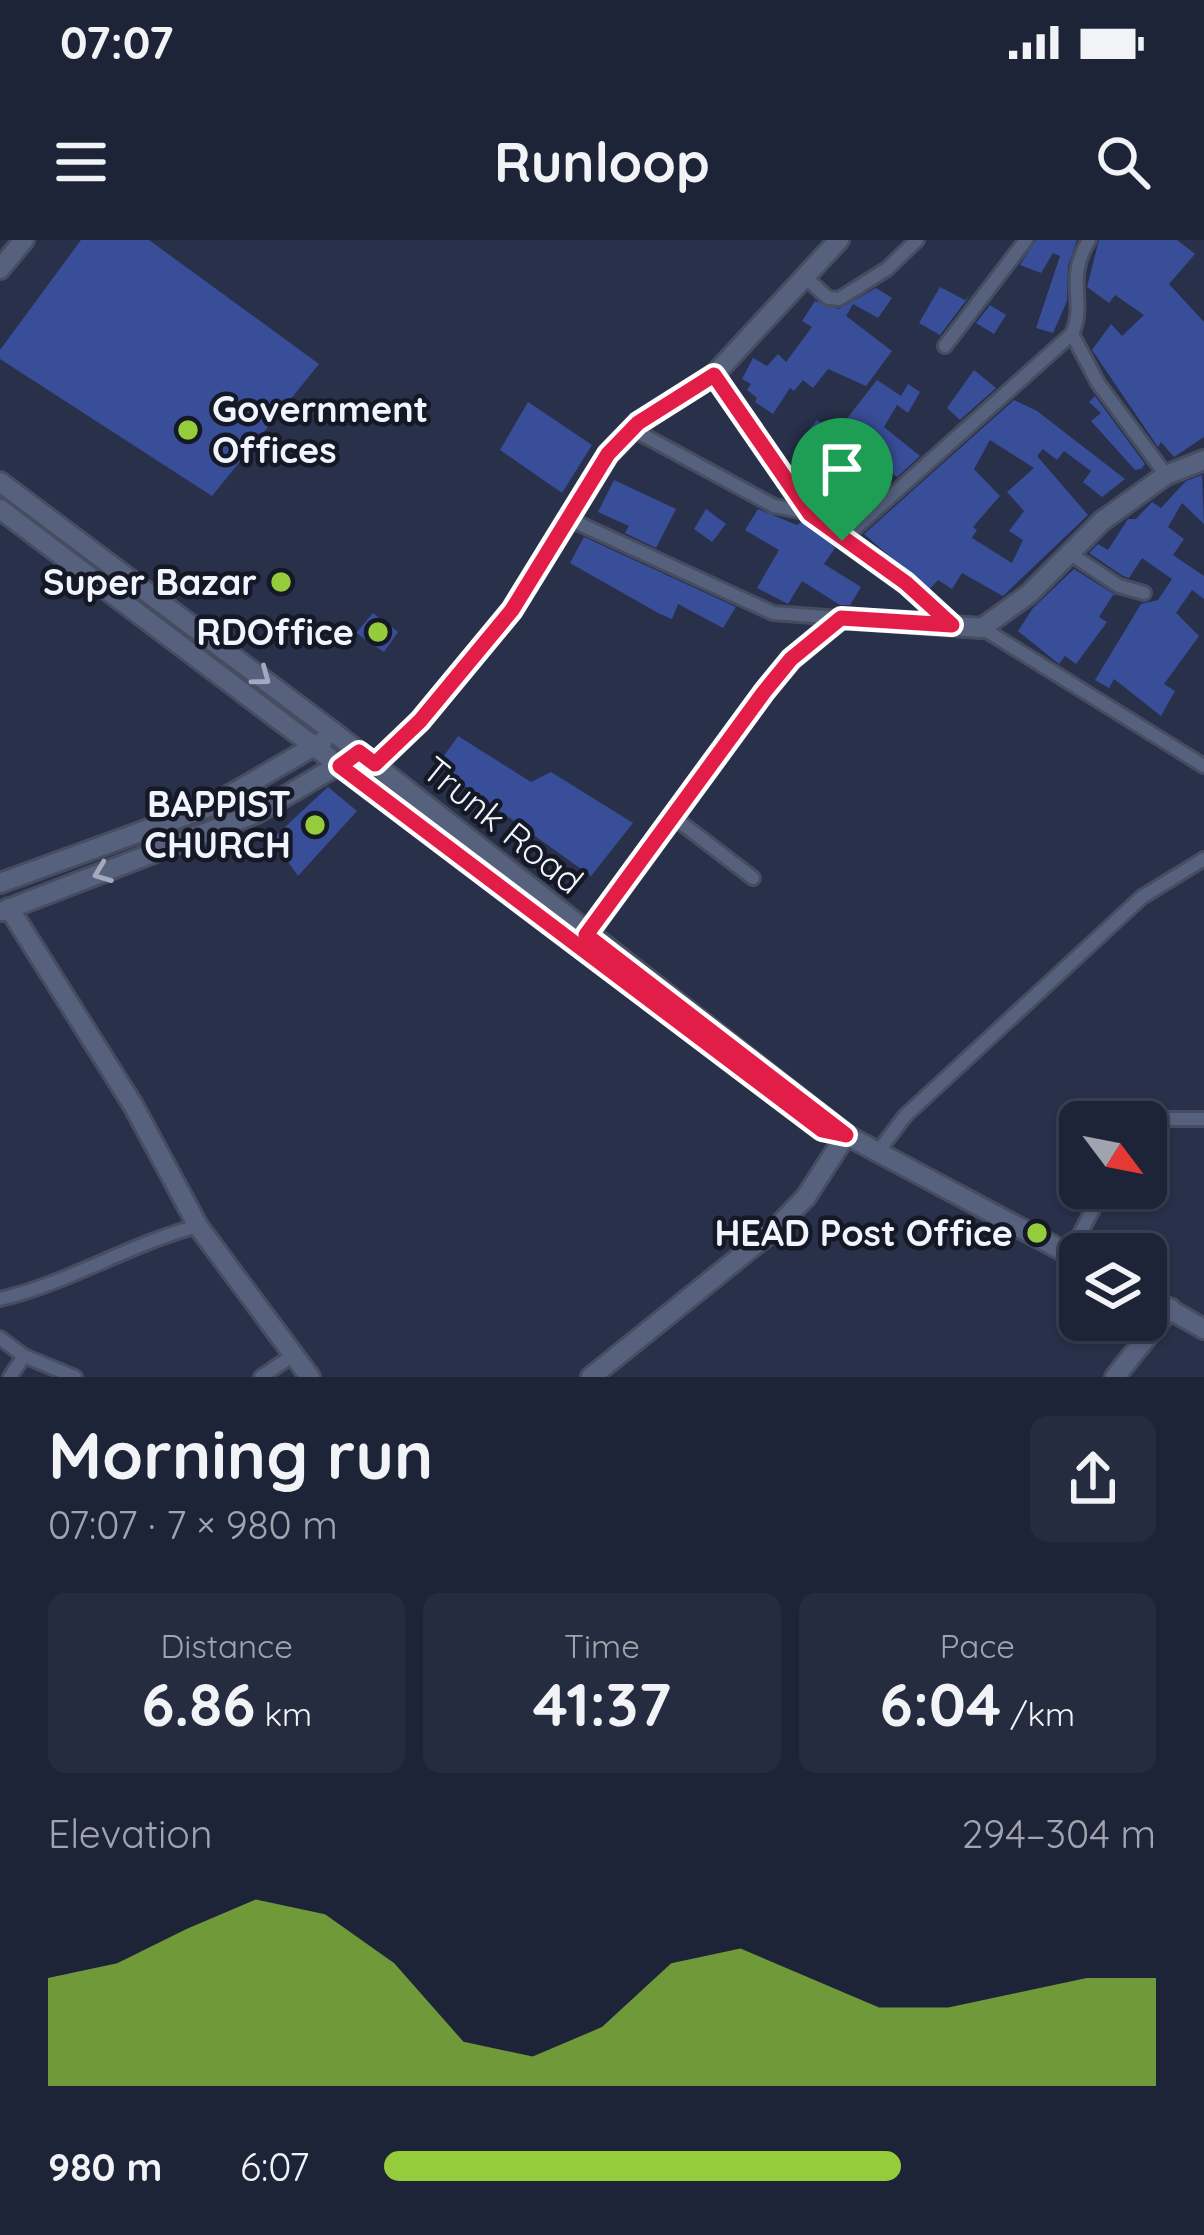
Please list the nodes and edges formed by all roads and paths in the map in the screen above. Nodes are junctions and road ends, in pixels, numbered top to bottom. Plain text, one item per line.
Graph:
1 (24, 240) edge
2 (839, 240) edge
3 (916, 240) edge
4 (1026, 240) edge
5 (1089, 240) edge
6 (0, 269) edge
7 (806, 278) junction
8 (1072, 334) junction
9 (945, 346) dead end
10 (714, 375) junction
11 (632, 430) junction
12 (1204, 460) edge
13 (1166, 476) junction
14 (0, 482) edge
15 (0, 509) edge
16 (810, 514) junction
17 (569, 520) junction
18 (842, 541) junction
19 (1069, 553) junction
20 (1144, 593) dead end
21 (841, 618) junction
22 (952, 625) junction
23 (982, 628) junction
24 (332, 731) junction
25 (316, 748) junction
26 (367, 758) junction
27 (340, 766) junction
28 (1204, 766) edge
29 (360, 781) junction
30 (672, 816) junction
31 (1204, 859) edge
32 (753, 878) dead end
33 (0, 883) edge
34 (5, 910) edge
35 (582, 941) junction
36 (1204, 1119) edge
37 (1167, 1120) edge
38 (846, 1135) junction
39 (876, 1154) junction
40 (198, 1226) junction
41 (1059, 1250) edge
42 (0, 1299) edge
43 (1167, 1306) edge
44 (1170, 1308) junction
45 (1204, 1329) edge
46 (0, 1338) edge
47 (296, 1354) junction
48 (24, 1356) junction
49 (10, 1377) edge
50 (75, 1377) edge
51 (261, 1377) edge
52 (310, 1377) edge
53 (591, 1377) edge
54 (1115, 1377) edge

1 - 6 street
2 - 7 street
3 - 7 street
4 - 9 street
5 - 8 street
7 - 10 street
8 - 13 street
8 - 18 street
10 - 11 street
10 - 16 street
11 - 16 street
11 - 17 street
12 - 13 street
13 - 19 street
14 -> 24 street, Trunk Road
15 - 25 street
16 - 18 street
17 - 21 street
17 - 26 street
18 - 22 street
19 - 20 street
19 - 23 street
21 - 22 street
21 - 30 street
22 - 23 street
23 - 28 street
24 - 25 street
24 - 26 street, Trunk Road
25 - 27 street
25 - 33 street
26 - 27 street
26 - 29 street
26 - 35 street, Trunk Road
27 - 29 street
27 -> 34 street
29 - 35 street
30 - 32 street
30 - 35 street
31 - 39 street
34 - 40 street
35 - 38 street, Trunk Road
36 - 37 street
38 - 39 street, Trunk Road
38 - 53 street
39 - 41 street, Trunk Road
40 - 42 street
40 - 47 street
43 - 44 street
44 - 45 street
44 - 54 street
46 - 48 street
47 - 51 street
47 - 52 street
48 - 49 street
48 - 50 street

